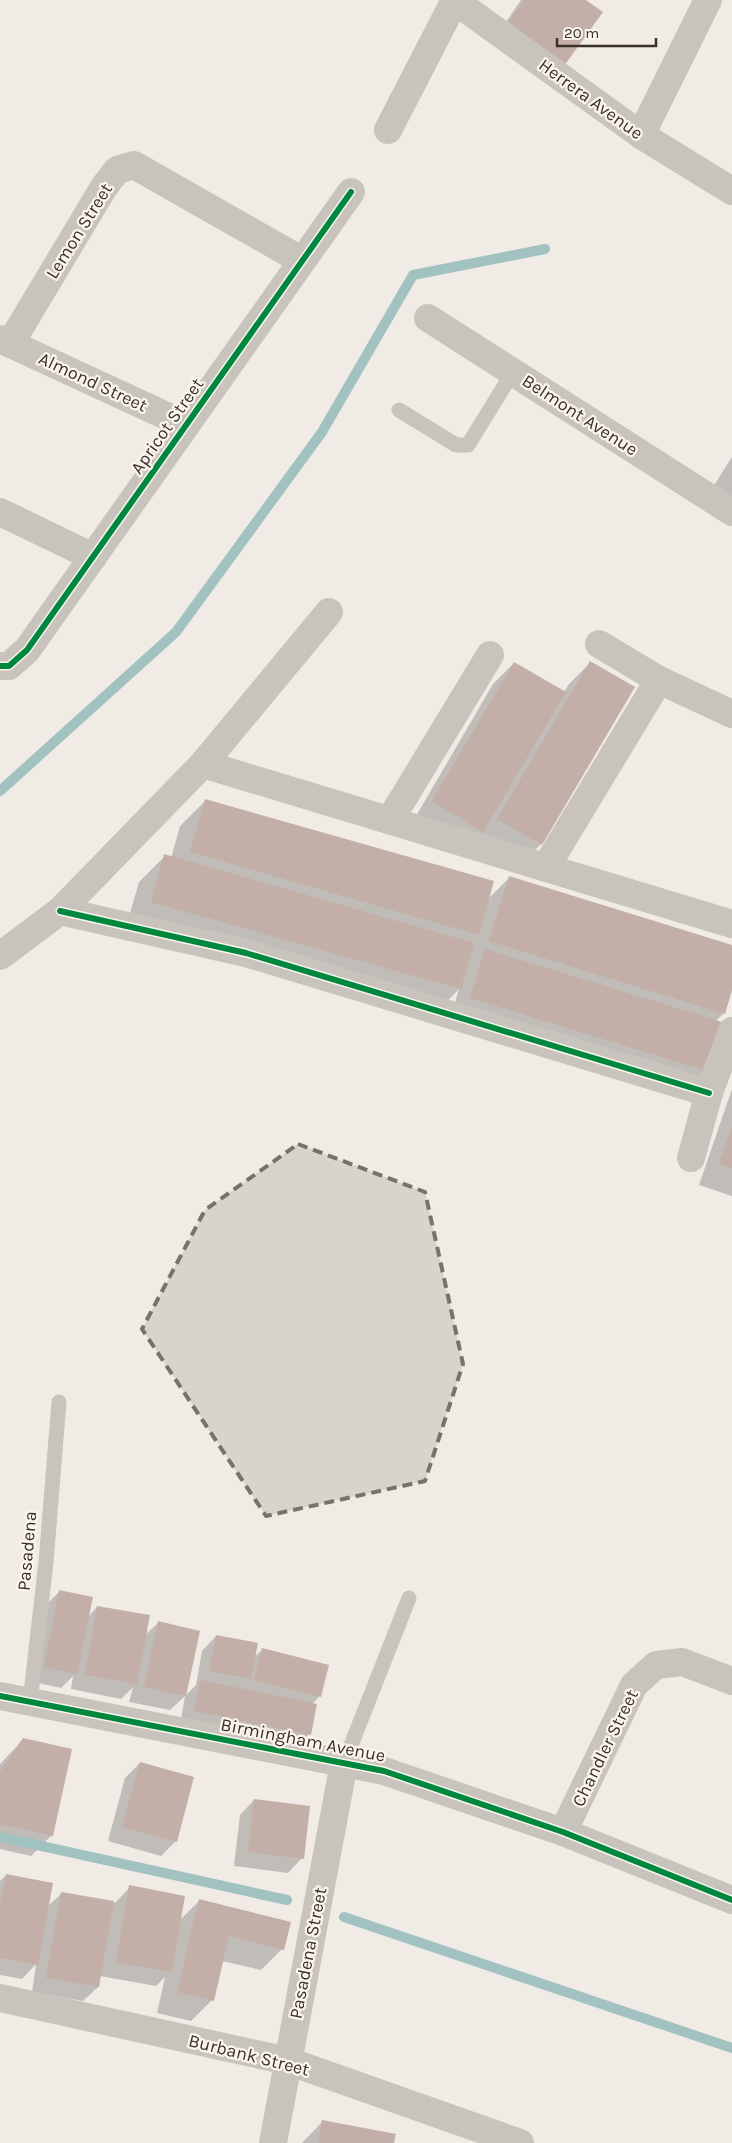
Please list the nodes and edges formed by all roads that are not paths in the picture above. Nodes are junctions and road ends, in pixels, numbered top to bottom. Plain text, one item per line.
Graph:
1 (455, 0) edge
2 (708, 0) edge
3 (388, 130) dead end
4 (641, 135) junction
5 (732, 191) edge
6 (351, 192) dead end
7 (301, 260) junction
8 (428, 318) dead end
9 (5, 342) edge
10 (513, 372) junction
11 (400, 410) dead end
12 (186, 425) junction
13 (0, 512) edge
14 (732, 512) edge
15 (93, 556) junction
16 (329, 612) dead end
17 (599, 644) dead end
18 (490, 655) dead end
19 (0, 666) edge
20 (659, 680) junction
21 (732, 714) edge
22 (203, 764) junction
23 (390, 820) junction
24 (546, 867) junction
25 (60, 911) junction
26 (732, 924) edge
27 (0, 956) edge
28 (732, 1031) edge
29 (709, 1093) junction
30 (692, 1158) dead end
31 (59, 1402) dead end
32 (410, 1598) dead end
33 (732, 1680) edge
34 (0, 1696) edge
35 (30, 1702) junction
36 (344, 1763) junction
37 (563, 1832) junction
38 (732, 1900) edge
39 (0, 1998) edge
40 (288, 2061) junction
41 (511, 2141) edge
42 (274, 2143) edge

1 - 3 street
1 - 4 street, Herrera Avenue
2 - 4 street
4 - 5 street, Herrera Avenue
6 - 7 street, Apricot Street
7 - 9 street, Lemon Street
7 - 12 street, Apricot Street
8 - 10 street, Belmont Avenue
9 - 12 street, Almond Street
10 - 11 lane
10 - 14 street, Belmont Avenue
12 - 15 street, Apricot Street
13 - 15 street
15 - 19 street, Apricot Street
16 - 22 street
17 - 20 street
18 - 23 street
20 - 21 street
20 - 24 street
22 - 23 street
22 - 25 street
23 - 24 street
24 - 26 street
25 - 27 street
25 - 29 street
28 - 29 street
29 - 30 street
31 - 35 lane, Pasadena
32 - 36 lane
33 - 37 street, Chandler Street
34 - 35 street, Birmingham Avenue
35 - 36 street, Birmingham Avenue
36 - 37 street, Birmingham Avenue
36 - 40 street, Pasadena Street
37 - 38 street, Birmingham Avenue
39 - 40 street, Burbank Street
40 - 41 street, Burbank Street
40 - 42 street, Pasadena Street

